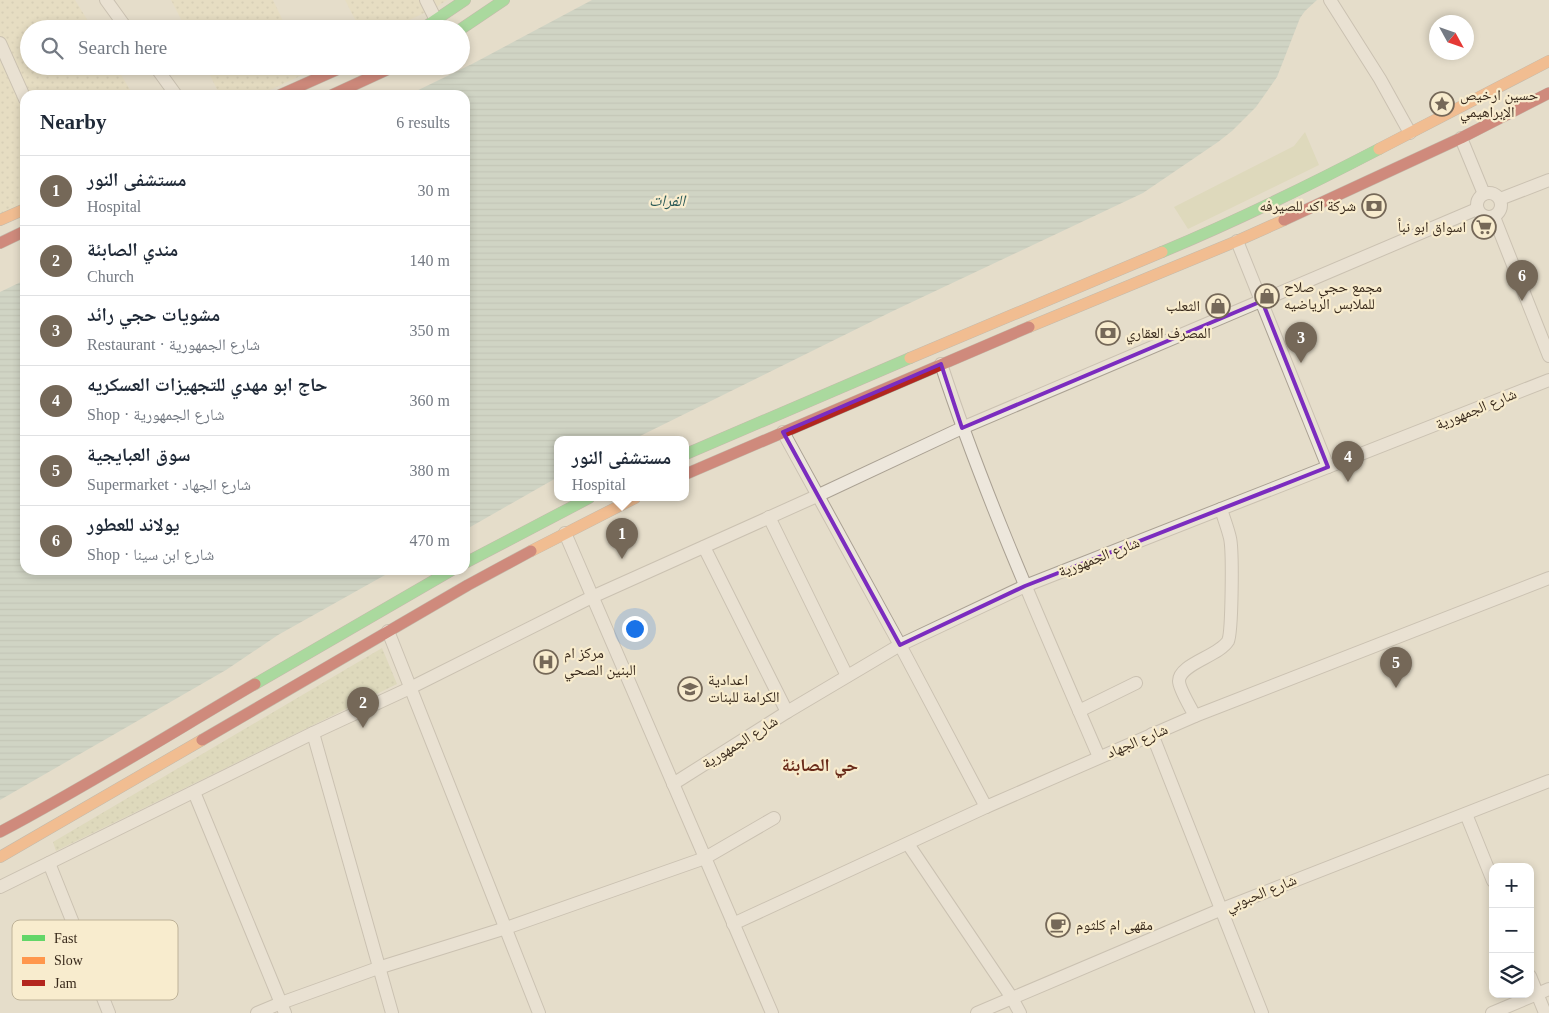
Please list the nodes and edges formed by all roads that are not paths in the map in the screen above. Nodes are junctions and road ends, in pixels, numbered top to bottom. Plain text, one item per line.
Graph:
1 (106, 0) edge
2 (426, 0) edge
3 (465, 0) edge
4 (504, 0) edge
5 (1330, 0) edge
6 (120, 20) edge
7 (436, 20) joint
8 (470, 23) edge
9 (0, 43) edge
10 (1548, 64) edge
11 (162, 75) edge
12 (325, 75) edge
13 (375, 75) edge
14 (21, 90) edge
15 (172, 90) edge
16 (291, 90) edge
17 (343, 90) edge
18 (1549, 93) edge
19 (1410, 133) junction
20 (1461, 138) junction
21 (1549, 180) edge
22 (1484, 194) junction
23 (1500, 199) junction
24 (1477, 209) junction
25 (20, 211) edge
26 (1494, 217) junction
27 (0, 220) edge
28 (20, 234) edge
29 (1237, 241) junction
30 (0, 243) edge
31 (1262, 302) junction
32 (1549, 356) edge
33 (941, 364) junction
34 (861, 379) junction
35 (1549, 380) edge
36 (867, 396) junction
37 (962, 428) junction
38 (783, 432) junction
39 (689, 453) edge
40 (1328, 467) junction
41 (689, 473) edge
42 (819, 495) junction
43 (583, 501) edge
44 (629, 501) edge
45 (1221, 509) junction
46 (769, 517) junction
47 (565, 533) junction
48 (704, 547) junction
49 (470, 560) edge
50 (443, 575) edge
51 (1549, 578) edge
52 (1025, 586) junction
53 (592, 597) junction
54 (388, 631) junction
55 (900, 645) junction
56 (847, 676) junction
57 (1136, 683) dead end
58 (410, 688) junction
59 (1079, 711) junction
60 (787, 712) junction
61 (1195, 716) junction
62 (313, 733) junction
63 (1152, 734) junction
64 (1099, 757) junction
65 (1549, 781) edge
66 (673, 784) junction
67 (194, 792) junction
68 (986, 807) junction
69 (1466, 814) junction
70 (774, 818) dead end
71 (0, 832) edge
72 (908, 844) junction
73 (0, 857) edge
74 (705, 858) junction
75 (49, 863) junction
76 (1489, 871) edge
77 (0, 887) edge
78 (1222, 909) junction
79 (72, 920) edge
80 (733, 924) junction
81 (506, 928) junction
82 (378, 968) junction
83 (1534, 981) edge
84 (1543, 992) edge
85 (1012, 998) junction
86 (104, 1000) edge
87 (283, 1008) edge
88 (109, 1013) edge
89 (257, 1013) edge
90 (392, 1013) edge
91 (539, 1013) edge
92 (772, 1013) edge
93 (977, 1013) edge
94 (1020, 1013) edge
95 (1262, 1013) edge
96 (1492, 1013) edge
97 (1545, 1013) edge

1 - 6 street
2 - 7 street
3 - 7 main road
4 - 8 main road
5 - 19 street
9 - 14 street
10 - 19 main road
11 - 15 street
12 - 16 main road
13 - 17 main road
18 - 20 main road
19 - 34 main road
20 - 22 street
20 - 29 main road
21 - 23 street
22 - 23 street
22 - 24 street
23 - 26 street
24 - 26 street
24 - 31 street
25 - 27 main road
26 - 32 street
28 - 30 main road
29 - 31 street
29 - 33 main road
31 - 37 street
31 - 40 street
33 - 36 main road
33 - 37 street
34 - 36 main road
34 - 39 main road
35 - 40 street, شارع الجمهورية
36 - 38 main road
37 - 42 street
37 - 52 street
38 - 41 main road
38 - 42 street
40 - 45 street, شارع الجمهورية
42 - 46 street
42 - 55 street
43 - 49 main road
44 - 47 main road
45 - 52 street, شارع الجمهورية
45 - 61 street
46 - 48 street
46 - 56 street
47 - 53 street
47 - 54 main road
48 - 53 street
48 - 60 street
50 - 71 main road
51 - 61 street, شارع الجهاد
52 - 55 street, شارع الجمهورية
52 - 59 street
53 - 58 street
53 - 66 street
54 - 58 street
54 - 73 main road
55 - 56 street, شارع الجمهورية
55 - 68 street
56 - 60 street, شارع الجمهورية
57 - 59 street
58 - 62 street
58 - 81 street
59 - 64 street
60 - 66 street, شارع الجمهورية
61 - 63 street, شارع الجهاد
62 - 67 street
62 - 82 street
63 - 64 street, شارع الجهاد
63 - 78 street
64 - 68 street, شارع الجهاد
65 - 69 street, شارع الحبوبي
66 - 74 street
67 - 75 street
67 - 87 street
68 - 72 street, شارع الجهاد
69 - 76 street
69 - 78 street, شارع الحبوبي
70 - 74 street
72 - 80 street, شارع الجهاد
72 - 85 street
74 - 80 street
74 - 81 street
75 - 77 street
75 - 79 street
78 - 85 street, شارع الحبوبي
78 - 95 street
80 - 92 street
81 - 82 street
81 - 91 street
82 - 87 street
82 - 90 street
83 - 84 street
84 - 96 street
84 - 97 street
85 - 93 street, شارع الحبوبي
85 - 94 street
86 - 88 street
87 - 89 street

